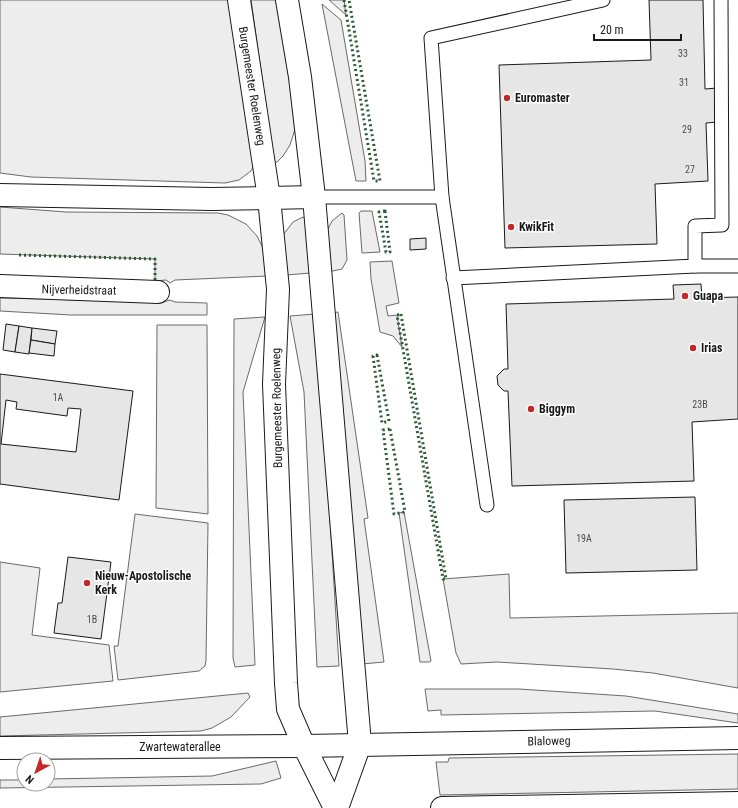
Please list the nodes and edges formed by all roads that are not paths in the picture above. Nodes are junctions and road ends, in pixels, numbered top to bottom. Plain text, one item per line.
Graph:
1 (239, 0) edge
2 (287, 0) edge
3 (603, 0) edge
4 (721, 0) edge
5 (0, 195) edge
6 (314, 197) junction
7 (442, 197) junction
8 (269, 198) junction
9 (695, 266) junction
10 (738, 266) edge
11 (453, 278) junction
12 (0, 286) edge
13 (158, 292) dead end
14 (487, 505) dead end
15 (738, 738) edge
16 (360, 744) junction
17 (304, 746) junction
18 (0, 748) edge
19 (738, 803) edge
20 (336, 808) edge
21 (442, 808) edge

1 - 8 main road, Burgemeester Roelenweg
2 - 6 main road, Burgemeester Roelenweg
3 - 7 lane
4 - 9 lane
5 - 8 main road
6 - 7 lane
6 - 8 main road
6 - 16 main road, Burgemeester Roelenweg
7 - 11 lane
8 - 17 main road, Burgemeester Roelenweg
9 - 10 lane
9 - 11 lane
11 - 14 lane
12 - 13 main road, Nijverheidstraat
15 - 16 main road, Blaloweg
16 - 17 main road, Zwartewaterallee
16 - 20 main road, Burgemeester Roelenweg
17 - 18 main road, Zwartewaterallee
17 - 20 main road, Burgemeester Roelenweg
19 - 21 main road

